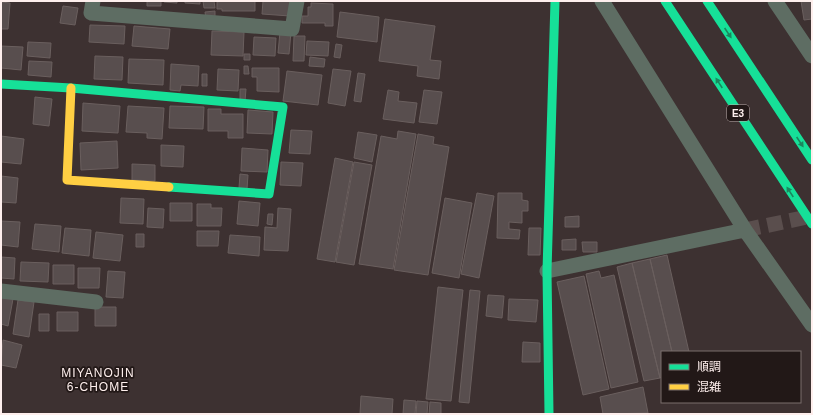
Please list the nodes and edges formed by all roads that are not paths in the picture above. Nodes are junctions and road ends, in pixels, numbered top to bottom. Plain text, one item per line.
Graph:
1 (93, 1) edge
2 (297, 1) edge
3 (555, 1) edge
4 (602, 1) edge
5 (665, 1) edge
6 (707, 1) edge
7 (775, 1) edge
8 (812, 56) edge
9 (1, 84) edge
10 (71, 88) junction
11 (812, 160) edge
12 (812, 224) edge
13 (745, 230) junction
14 (547, 271) junction
15 (1, 291) edge
16 (96, 302) dead end
17 (812, 325) edge
18 (549, 414) edge

1 - 2 street
3 - 14 main road
4 - 13 street
12 -> 5 main road, E3
6 -> 11 main road
7 - 8 street
9 - 10 main road
10 - 10 main road
13 - 14 street
13 - 17 street
14 - 18 main road
15 - 16 street

